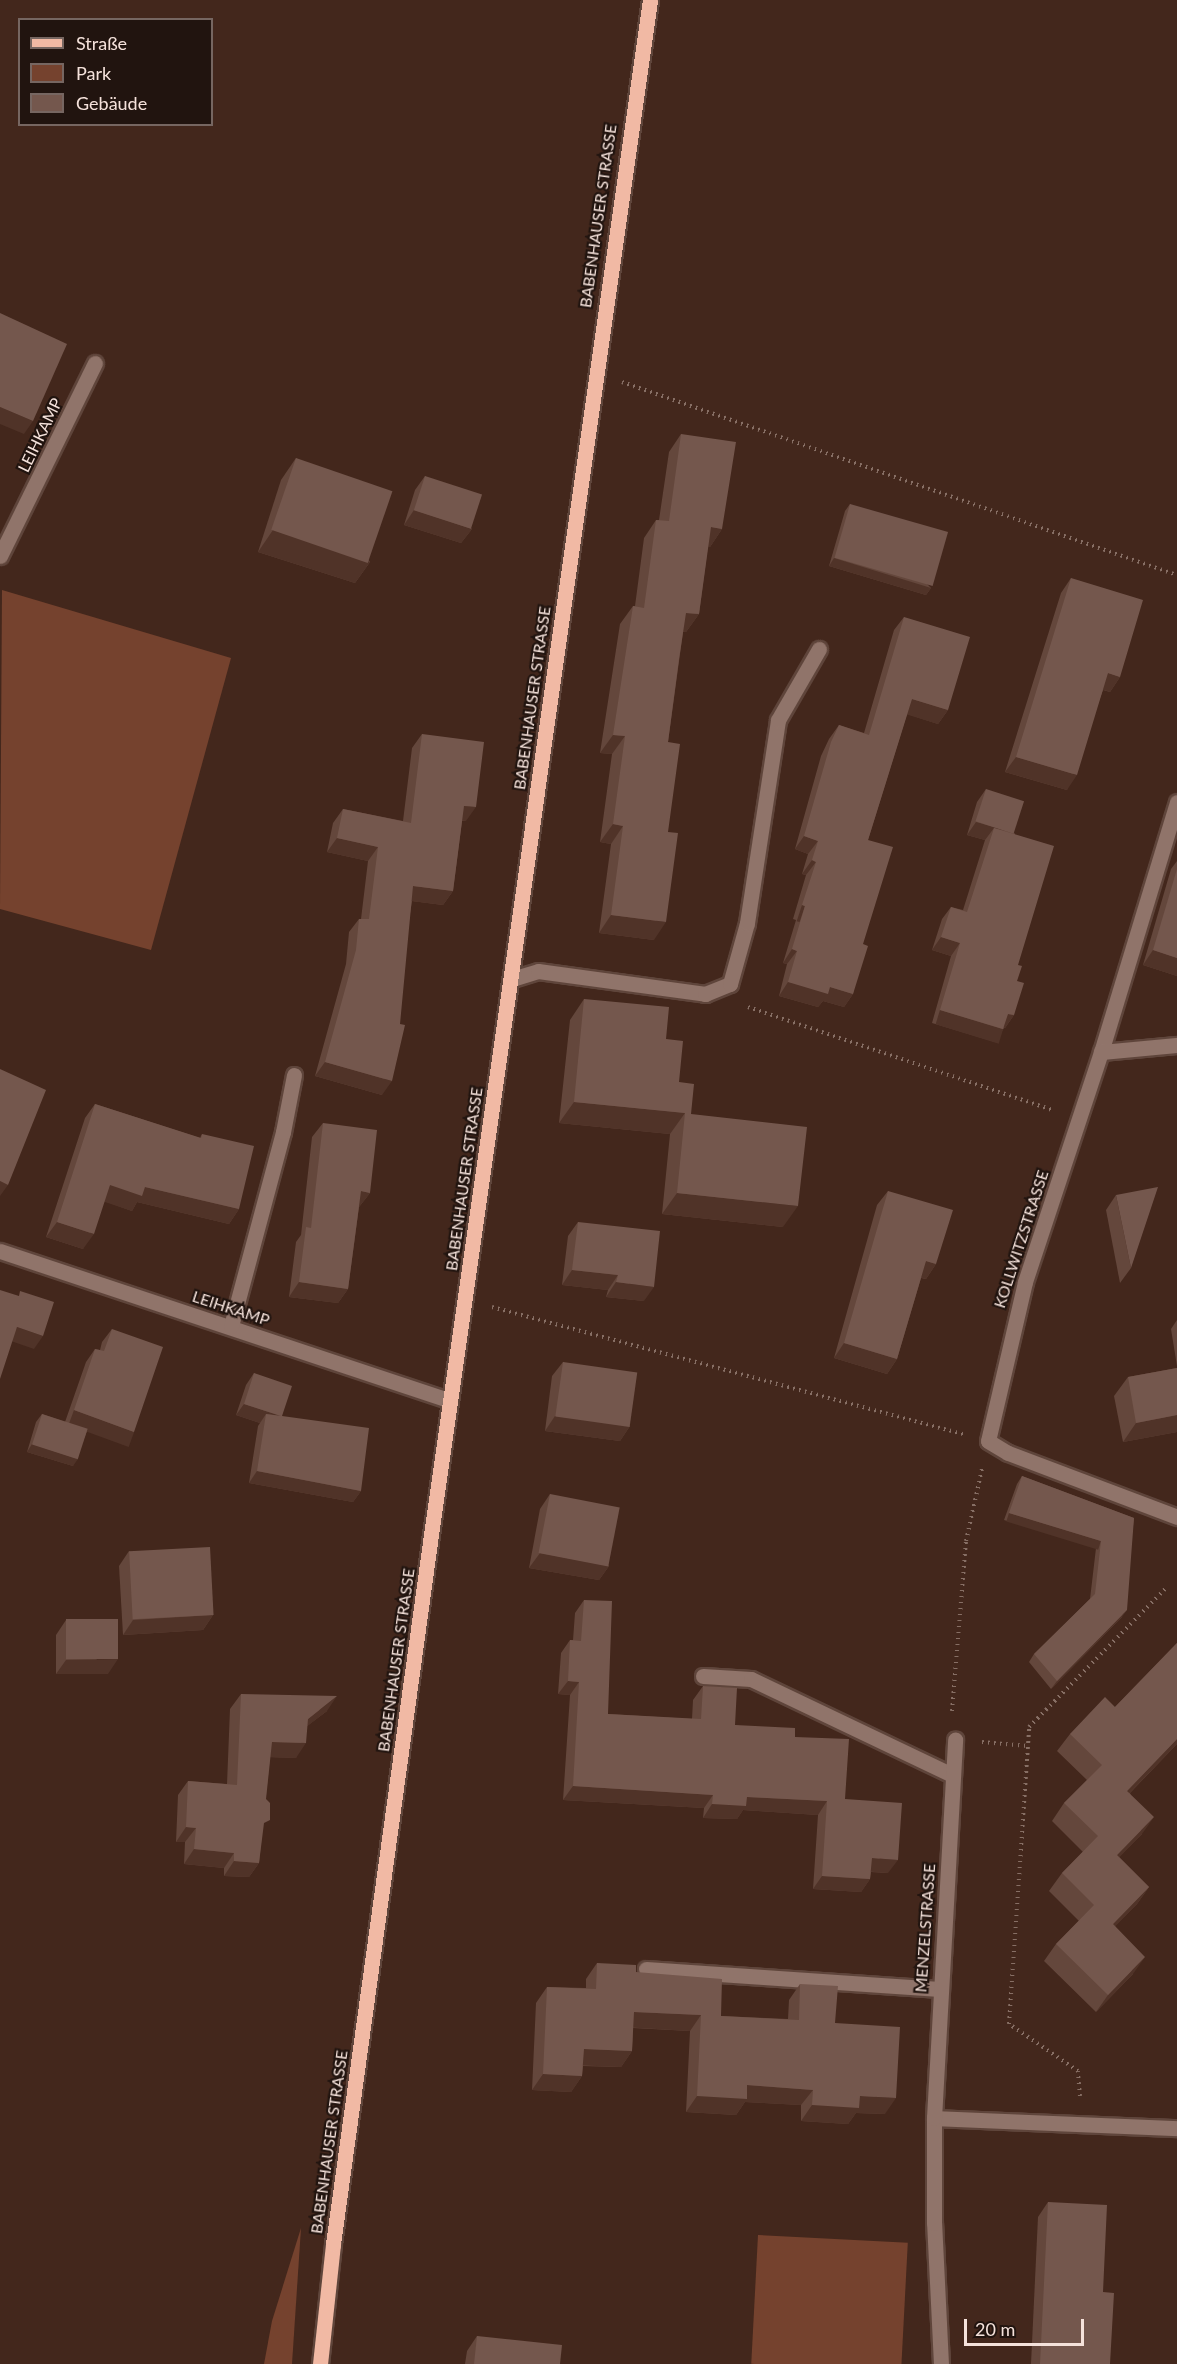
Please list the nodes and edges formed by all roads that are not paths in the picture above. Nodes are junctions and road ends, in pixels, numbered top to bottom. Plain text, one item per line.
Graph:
1 (650, 0) edge
2 (95, 363) dead end
3 (0, 556) edge
4 (819, 649) dead end
5 (1177, 802) edge
6 (512, 979) junction
7 (1177, 1045) edge
8 (1101, 1052) junction
9 (294, 1075) dead end
10 (0, 1251) edge
11 (231, 1326) junction
12 (450, 1401) junction
13 (1177, 1517) edge
14 (702, 1676) dead end
15 (955, 1740) road end
16 (952, 1775) junction
17 (646, 1969) dead end
18 (939, 1989) junction
19 (934, 2118) junction
20 (1177, 2128) edge
21 (320, 2364) edge
22 (941, 2364) edge

1 - 6 main road, BABENHAUSER STRASSE
2 - 3 street, LEIHKAMP
4 - 6 street
5 - 8 street, KOLLWITZSTRASSE
6 - 12 main road, BABENHAUSER STRASSE
7 - 8 street
8 - 13 street, KOLLWITZSTRASSE
9 - 11 street
10 - 11 street, LEIHKAMP
11 - 12 street, LEIHKAMP
12 - 21 main road, BABENHAUSER STRASSE
14 - 16 street
15 - 16 street, MENZELSTRASSE
16 - 18 street, MENZELSTRASSE
17 - 18 street
18 - 19 street, MENZELSTRASSE
19 - 20 street
19 - 22 street, MENZELSTRASSE

